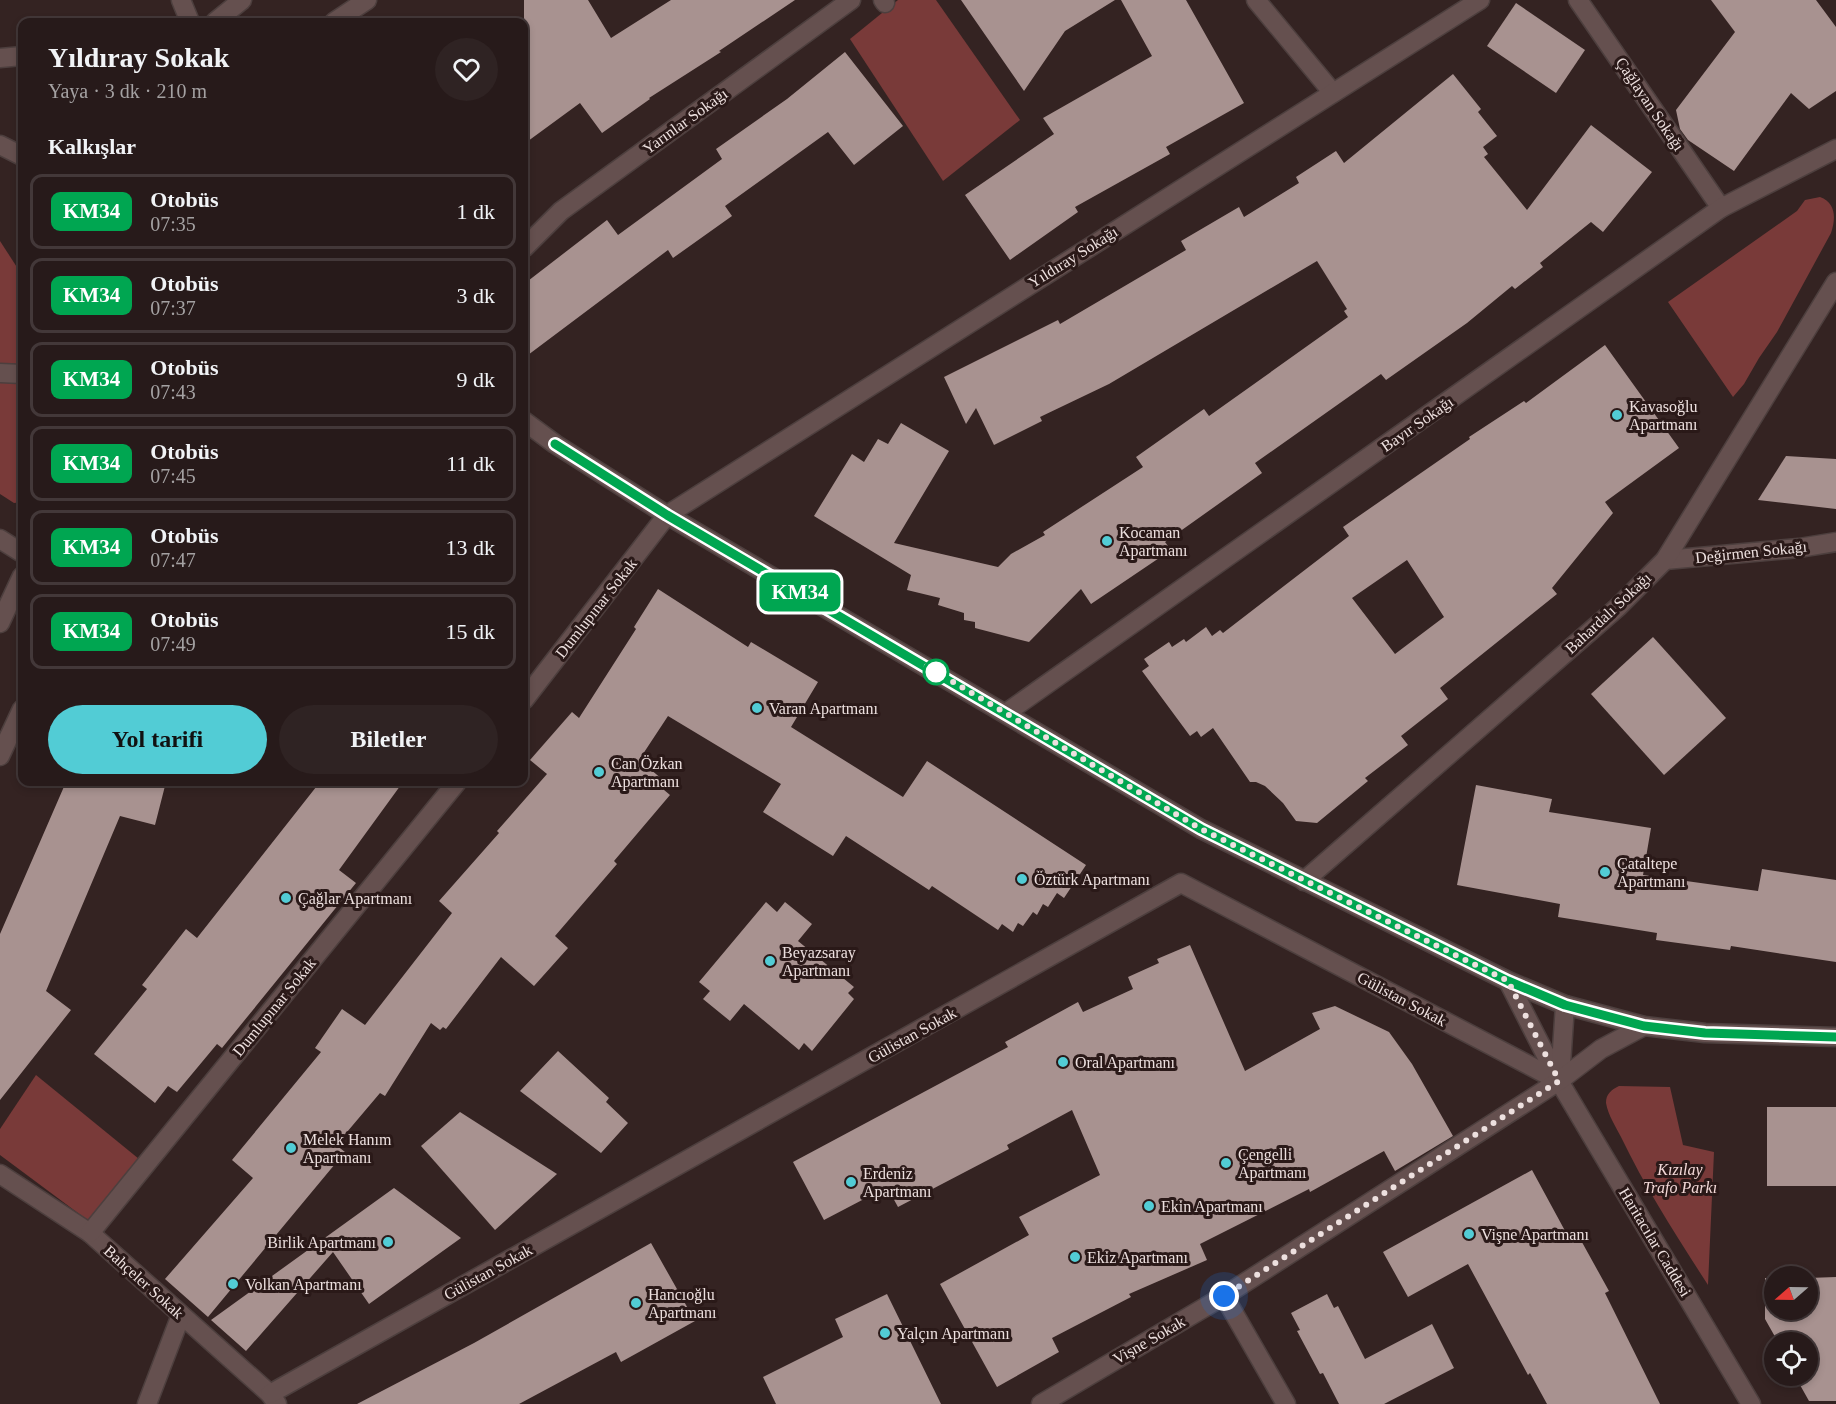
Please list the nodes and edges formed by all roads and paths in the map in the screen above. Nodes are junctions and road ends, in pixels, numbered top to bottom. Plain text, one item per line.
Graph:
1 (182, 0) edge
2 (242, 0) edge
3 (367, 0) edge
4 (851, 0) edge
5 (1256, 0) edge
6 (1480, 0) edge
7 (1578, 0) edge
8 (189, 18) edge
9 (220, 18) edge
10 (340, 18) edge
11 (18, 56) edge
12 (0, 58) edge
13 (1333, 93) junction
14 (0, 145) edge
15 (1836, 149) edge
16 (18, 154) edge
17 (1721, 208) junction
18 (528, 244) edge
19 (1836, 282) edge
20 (0, 373) edge
21 (18, 374) edge
22 (528, 424) edge
23 (528, 436) edge
24 (555, 444) junction
25 (667, 515) junction
26 (0, 539) edge
27 (1836, 542) edge
28 (18, 550) edge
29 (1665, 560) junction
30 (18, 585) edge
31 (0, 623) edge
32 (528, 695) edge
33 (1006, 713) junction
34 (18, 722) edge
35 (0, 756) edge
36 (454, 786) edge
37 (1304, 881) junction
38 (1508, 981) junction
39 (1565, 1005) junction
40 (1644, 1026) junction
41 (1836, 1037) edge
42 (1559, 1081) junction
43 (0, 1174) edge
44 (90, 1233) junction
45 (1224, 1296) junction
46 (181, 1315) junction
47 (273, 1399) edge
48 (147, 1404) edge
49 (1041, 1404) edge
50 (1286, 1404) edge
51 (1751, 1404) edge

1 - 8 street
2 - 9 street
3 - 10 street
4 - 18 street, Yarınlar Sokağı
5 - 13 street
6 - 13 street, Yıldıray Sokağı
7 - 17 street, Çağlayan Sokağı
11 - 12 street
13 - 25 street, Yıldıray Sokağı
14 - 16 street
15 - 17 street, Bayır Sokağı
17 - 33 street, Bayır Sokağı
19 - 29 street, Bahardalı Sokağı
20 - 21 street
22 - 24 street
23 - 24 street
24 - 25 street
25 - 32 street, Dumlupınar Sokak
25 - 33 street
26 - 28 street
27 - 29 street, Değirmen Sokağı
29 - 37 street, Bahardalı Sokağı
30 - 31 street
33 - 37 street
34 - 35 street
36 - 44 street, Dumlupınar Sokak
37 - 38 street
38 - 39 street
38 - 42 street, Haritacılar Caddesi
39 - 40 street
39 - 42 street
40 - 41 street
40 - 42 street, Vişne Sokak
42 - 45 street, Vişne Sokak
42 - 47 street, Gülistan Sokak
42 - 51 street, Haritacılar Caddesi
43 - 44 street, Bahçeler Sokak
44 - 46 street, Bahçeler Sokak
45 - 49 street, Vişne Sokak
45 - 50 street
46 - 47 street, Bahçeler Sokak
46 - 48 street

